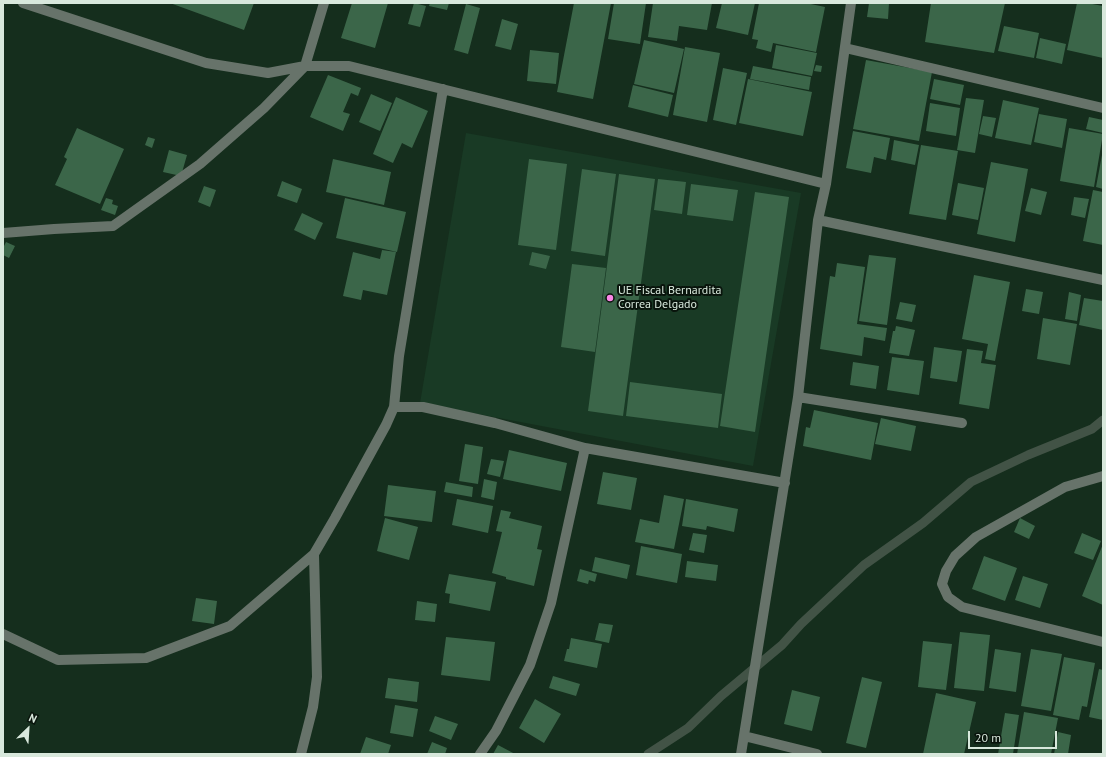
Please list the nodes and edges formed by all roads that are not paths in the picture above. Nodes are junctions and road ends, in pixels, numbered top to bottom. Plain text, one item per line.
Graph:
1 (23, 3) edge
2 (324, 3) edge
3 (851, 3) edge
4 (845, 48) junction
5 (305, 66) junction
6 (443, 89) junction
7 (1103, 108) edge
8 (826, 184) junction
9 (818, 220) junction
10 (3, 233) edge
11 (1103, 280) edge
12 (798, 397) junction
13 (394, 407) junction
14 (962, 423) dead end
15 (585, 448) junction
16 (1103, 476) edge
17 (785, 483) junction
18 (314, 554) junction
19 (3, 634) edge
20 (1103, 642) edge
21 (744, 736) junction
22 (301, 754) edge
23 (480, 754) edge
24 (741, 754) edge
25 (817, 754) edge

1 - 5 street
2 - 5 street
3 - 4 street
4 - 7 street
4 - 8 street
5 - 6 street
5 - 10 street
6 - 8 street
6 - 13 street
8 - 9 street
9 - 11 street
9 - 12 street
12 - 14 street
12 - 17 street
13 - 15 street
13 - 18 street
15 - 17 street
15 - 23 street
16 - 20 street
17 - 21 street
18 - 19 street
18 - 22 street
21 - 24 street
21 - 25 street

